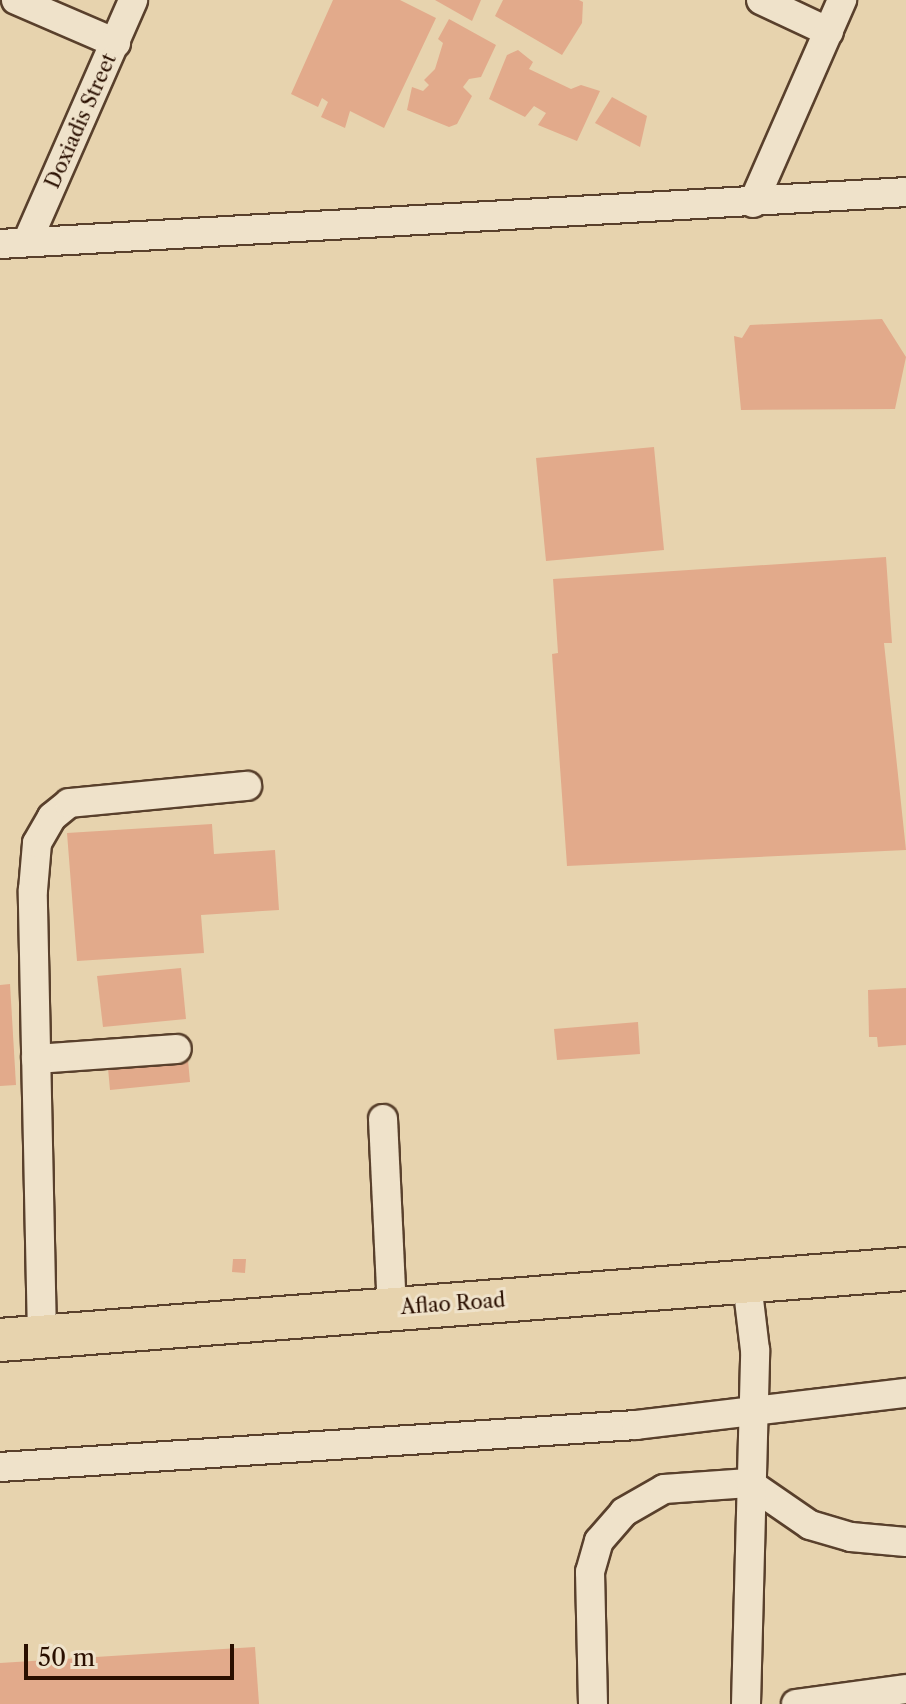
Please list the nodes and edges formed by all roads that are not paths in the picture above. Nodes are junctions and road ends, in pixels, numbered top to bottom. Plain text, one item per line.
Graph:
1 (16, 0) edge
2 (133, 0) edge
3 (761, 0) edge
4 (842, 0) edge
5 (829, 32) junction
6 (116, 43) junction
7 (906, 192) edge
8 (753, 203) junction
9 (14, 243) edge
10 (247, 786) dead end
11 (177, 1049) dead end
12 (36, 1059) junction
13 (383, 1119) dead end
14 (906, 1269) edge
15 (747, 1283) junction
16 (392, 1308) junction
17 (42, 1336) junction
18 (0, 1340) edge
19 (906, 1393) edge
20 (755, 1408) junction
21 (0, 1467) edge
22 (749, 1483) junction
23 (906, 1542) edge
24 (906, 1689) edge
25 (593, 1704) edge
26 (746, 1704) edge
27 (796, 1704) edge

1 - 6 street
2 - 6 street, Doxiadis Street
3 - 5 street
4 - 5 street
5 - 8 street
6 - 9 street, Doxiadis Street
7 - 8 street
8 - 9 street
10 - 12 street
11 - 12 street
12 - 17 street
13 - 16 street
14 - 15 highway, Aflao Road
15 - 16 highway, Aflao Road
15 - 20 street
16 - 17 highway, Aflao Road
17 - 18 highway, Aflao Road
19 - 20 street
20 - 21 street
20 - 22 street
22 - 23 street
22 - 25 street
22 - 26 street
24 - 27 street

